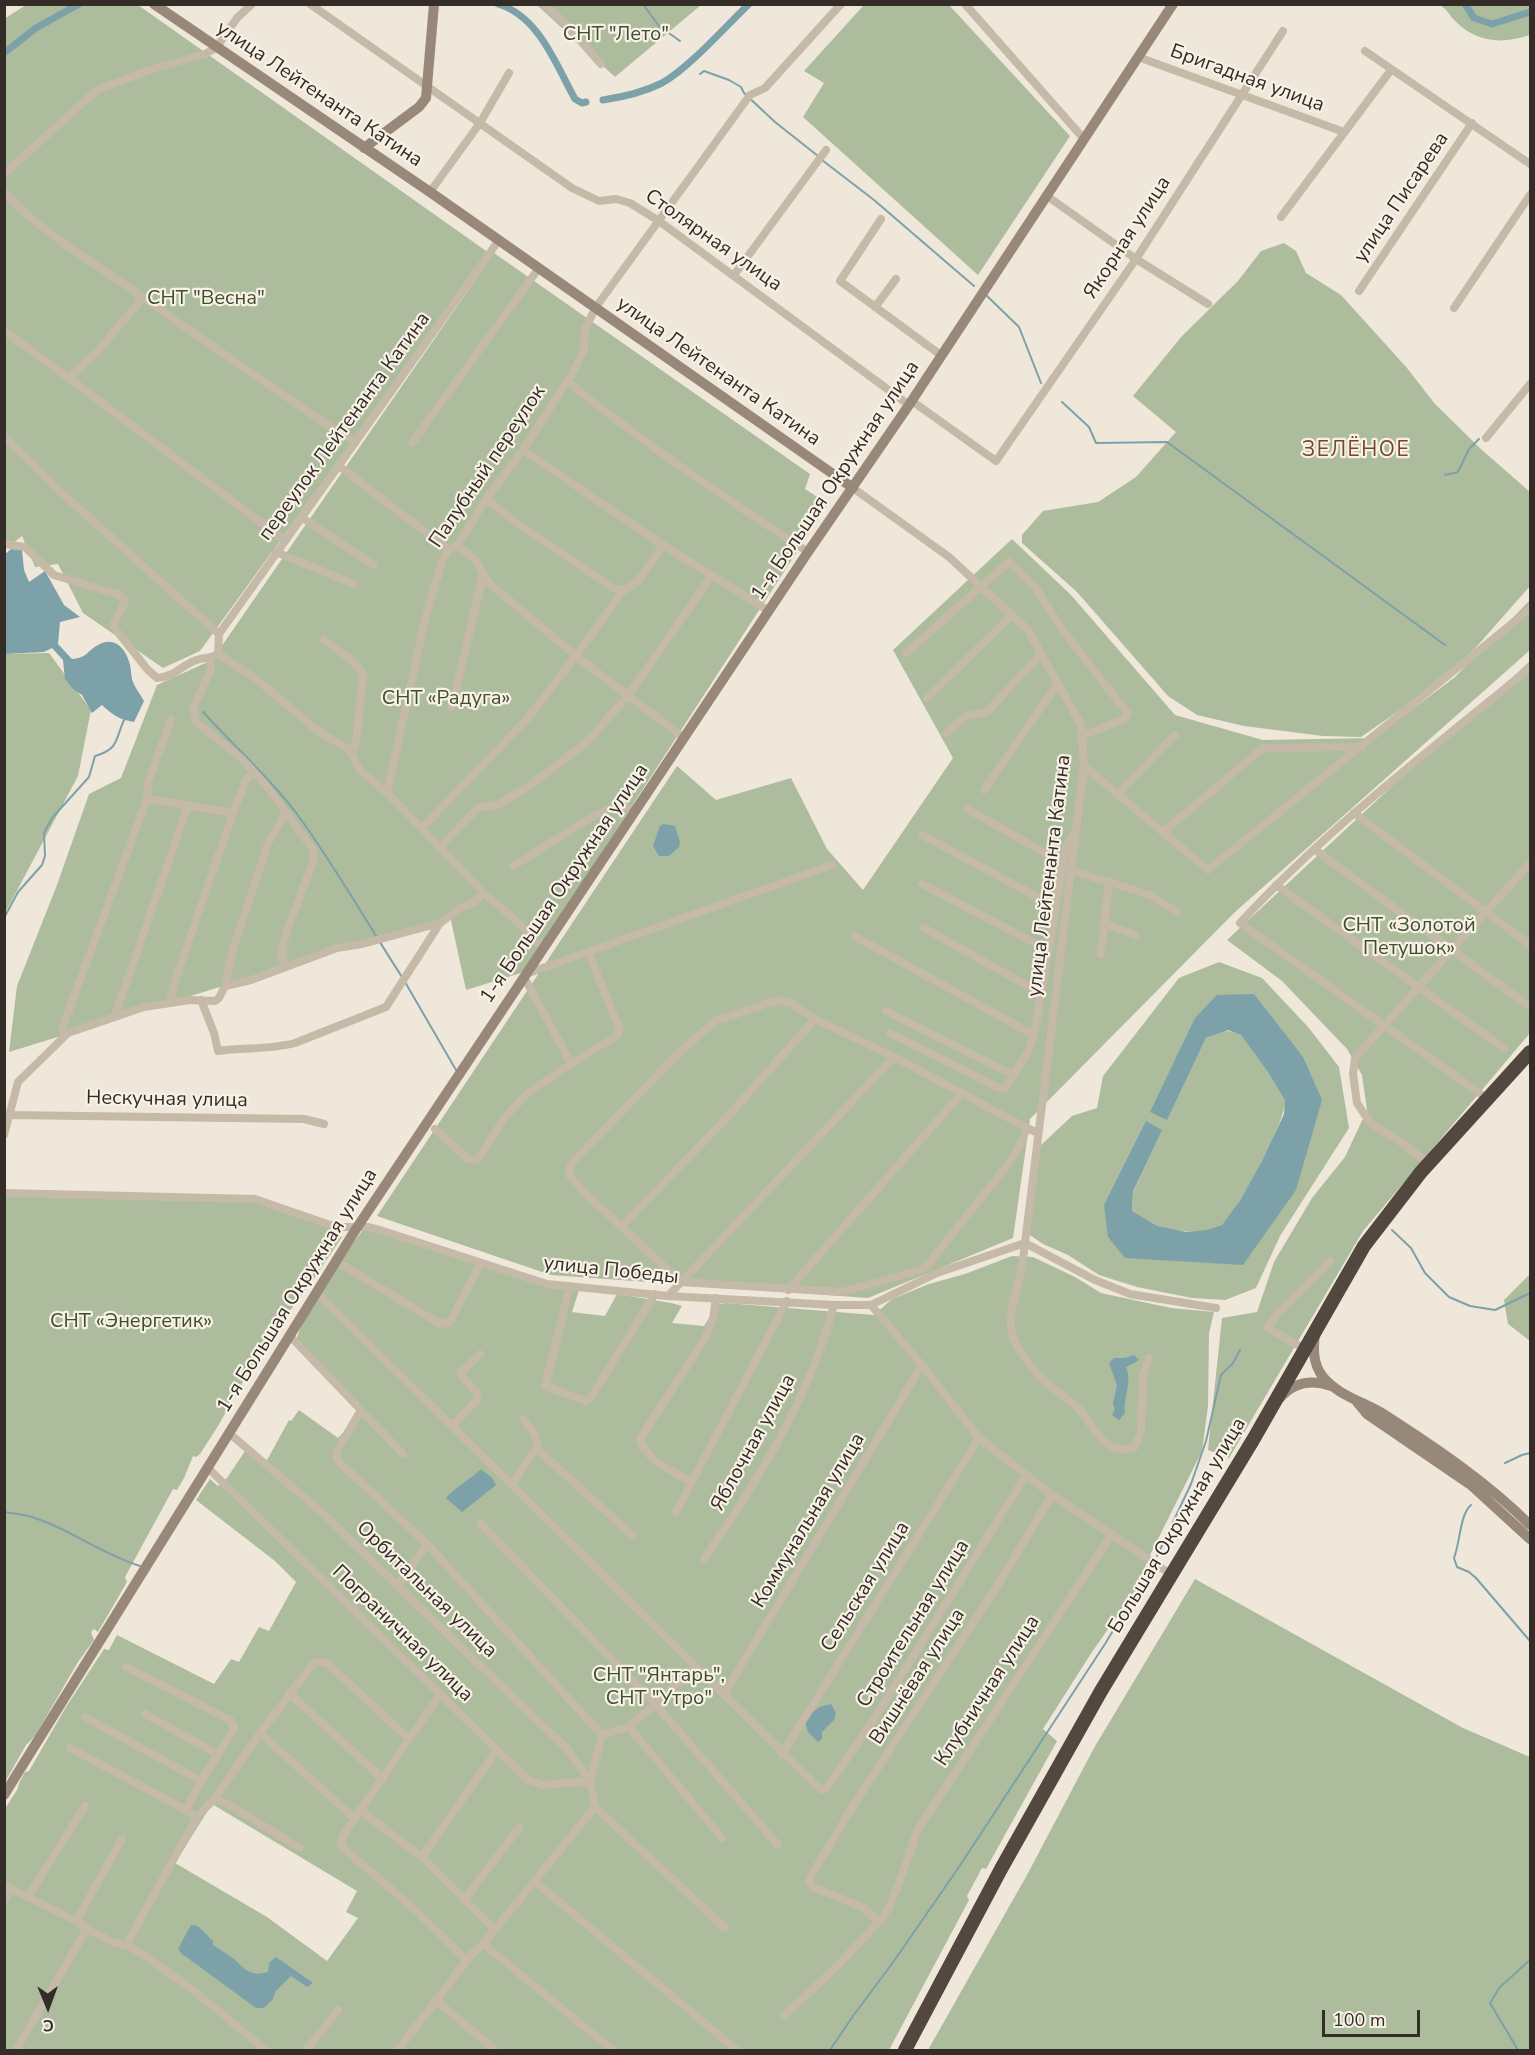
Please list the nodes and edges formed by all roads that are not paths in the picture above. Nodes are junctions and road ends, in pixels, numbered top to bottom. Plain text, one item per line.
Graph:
1 (154, 4) edge
2 (252, 4) edge
3 (310, 4) edge
4 (434, 4) edge
5 (544, 4) edge
6 (841, 4) edge
7 (965, 4) edge
8 (1173, 4) edge
9 (1282, 31) dead end
10 (216, 48) junction
11 (1365, 51) dead end
12 (1138, 57) junction
13 (601, 64) dead end
14 (1391, 70) junction
15 (509, 73) dead end
16 (428, 87) junction
17 (1240, 95) junction
18 (480, 123) junction
19 (1472, 123) junction
20 (1344, 132) junction
21 (1084, 140) junction
22 (364, 148) junction
23 (826, 150) dead end
24 (1530, 164) edge
25 (4, 174) edge
26 (4, 192) edge
27 (430, 192) junction
28 (1530, 195) edge
29 (1047, 196) junction
30 (1281, 217) dead end
31 (881, 219) dead end
32 (659, 221) junction
33 (499, 240) junction
34 (1136, 259) junction
35 (540, 268) junction
36 (734, 275) junction
37 (896, 279) dead end
38 (1359, 291) dead end
39 (143, 298) junction
40 (1208, 304) dead end
41 (596, 307) junction
42 (876, 307) junction
43 (1454, 308) dead end
44 (4, 331) edge
45 (942, 356) junction
46 (69, 378) junction
47 (567, 381) junction
48 (1530, 384) edge
49 (911, 403) junction
50 (4, 436) edge
51 (1486, 438) dead end
52 (355, 443) junction
53 (412, 443) dead end
54 (523, 450) junction
55 (996, 460) joint
56 (339, 466) junction
57 (853, 488) junction
58 (486, 499) junction
59 (301, 517) junction
60 (284, 540) junction
61 (4, 544) edge
62 (663, 544) junction
63 (453, 548) junction
64 (276, 552) junction
65 (808, 552) junction
66 (374, 565) dead end
67 (483, 574) junction
68 (712, 575) junction
69 (354, 584) dead end
70 (980, 586) junction
71 (624, 589) junction
72 (1530, 609) edge
73 (769, 611) junction
74 (1012, 615) junction
75 (219, 634) junction
76 (324, 640) dead end
77 (906, 653) dead end
78 (218, 654) junction
79 (1041, 654) junction
80 (576, 656) junction
81 (210, 658) junction
82 (1530, 668) edge
83 (1058, 683) junction
84 (628, 696) junction
85 (927, 698) dead end
86 (452, 707) dead end
87 (171, 720) dead end
88 (946, 733) dead end
89 (1175, 735) dead end
90 (1082, 736) junction
91 (684, 738) junction
92 (1362, 747) junction
93 (350, 750) junction
94 (1084, 766) junction
95 (253, 772) junction
96 (984, 790) dead end
97 (387, 793) junction
98 (1117, 795) junction
99 (147, 799) junction
100 (188, 805) junction
101 (636, 809) junction
102 (967, 809) dead end
103 (233, 813) junction
104 (286, 813) junction
105 (1354, 813) junction
106 (1076, 827) junction
107 (422, 828) junction
108 (1163, 832) junction
109 (922, 836) dead end
110 (440, 846) junction
111 (1314, 849) junction
112 (1063, 863) junction
113 (1530, 863) edge
114 (832, 865) dead end
115 (513, 866) dead end
116 (1070, 870) junction
117 (1109, 882) junction
118 (922, 884) dead end
119 (1276, 885) junction
120 (484, 893) junction
121 (1056, 907) junction
122 (1177, 912) dead end
123 (1487, 912) junction
124 (1104, 922) junction
125 (440, 923) junction
126 (924, 928) dead end
127 (854, 936) dead end
128 (1135, 936) dead end
129 (1530, 945) edge
130 (543, 948) junction
131 (1048, 950) junction
132 (1452, 950) junction
133 (588, 952) junction
134 (1101, 954) dead end
135 (285, 966) junction
136 (525, 976) junction
137 (225, 986) junction
138 (1419, 988) junction
139 (1042, 994) junction
140 (201, 1000) junction
141 (171, 1002) junction
142 (1530, 1008) edge
143 (886, 1011) dead end
144 (115, 1016) junction
145 (815, 1019) junction
146 (1384, 1026) junction
147 (890, 1033) dead end
148 (1034, 1035) junction
149 (63, 1036) junction
150 (1505, 1049) dead end
151 (1530, 1052) edge
152 (894, 1057) junction
153 (572, 1063) junction
154 (1013, 1075) junction
155 (961, 1094) junction
156 (1482, 1095) dead end
157 (9, 1114) junction
158 (324, 1124) dead end
159 (1027, 1128) junction
160 (435, 1129) dead end
161 (1038, 1133) junction
162 (4, 1135) edge
163 (1429, 1164) junction
164 (4, 1193) edge
165 (622, 1226) junction
166 (356, 1229) junction
167 (1025, 1243) junction
168 (336, 1261) junction
169 (1330, 1261) dead end
170 (482, 1263) junction
171 (681, 1282) junction
172 (570, 1286) junction
173 (788, 1290) junction
174 (316, 1292) junction
175 (655, 1294) junction
176 (668, 1296) junction
177 (716, 1298) junction
178 (787, 1301) junction
179 (834, 1305) junction
180 (871, 1305) junction
181 (1216, 1308) dead end
182 (1316, 1331) junction
183 (289, 1335) junction
184 (1305, 1349) junction
185 (480, 1354) dead end
186 (1149, 1358) dead end
187 (922, 1365) junction
188 (1331, 1386) junction
189 (1356, 1402) junction
190 (1273, 1404) junction
191 (361, 1410) junction
192 (523, 1419) dead end
193 (452, 1426) junction
194 (229, 1433) junction
195 (979, 1438) junction
196 (538, 1450) junction
197 (403, 1454) dead end
198 (208, 1468) junction
199 (1026, 1475) junction
200 (692, 1482) junction
201 (512, 1485) junction
202 (1053, 1496) junction
203 (676, 1512) dead end
204 (481, 1524) dead end
205 (1530, 1525) edge
206 (1112, 1534) junction
207 (632, 1535) dead end
208 (1530, 1539) edge
209 (427, 1544) junction
210 (705, 1559) dead end
211 (1172, 1575) junction
212 (397, 1586) junction
213 (126, 1667) dead end
214 (695, 1667) junction
215 (289, 1693) junction
216 (724, 1694) junction
217 (440, 1695) junction
218 (655, 1704) junction
219 (145, 1714) dead end
220 (85, 1718) dead end
221 (629, 1727) junction
222 (260, 1733) junction
223 (602, 1735) junction
224 (409, 1739) junction
225 (70, 1748) dead end
226 (497, 1750) junction
227 (217, 1754) junction
228 (782, 1754) junction
229 (383, 1779) junction
230 (201, 1781) junction
231 (590, 1781) junction
232 (4, 1795) edge
233 (215, 1798) junction
234 (85, 1806) dead end
235 (596, 1807) junction
236 (186, 1810) junction
237 (360, 1810) junction
238 (197, 1817) junction
239 (354, 1818) junction
240 (519, 1828) dead end
241 (722, 1838) dead end
242 (123, 1839) dead end
243 (778, 1845) dead end
244 (300, 1848) dead end
245 (422, 1857) junction
246 (534, 1881) junction
247 (8, 1888) edge
248 (28, 1897) junction
249 (464, 1899) junction
250 (4, 1900) edge
251 (76, 1921) junction
252 (879, 1922) junction
253 (87, 1929) junction
254 (494, 1929) junction
255 (725, 1929) dead end
256 (483, 1944) junction
257 (126, 1945) junction
258 (467, 1961) junction
259 (437, 2001) junction
260 (338, 2010) dead end
261 (784, 2016) dead end
262 (16, 2050) edge
263 (266, 2050) edge
264 (306, 2050) edge
265 (398, 2050) edge
266 (495, 2050) edge
267 (613, 2050) edge
268 (737, 2050) edge
269 (905, 2050) edge

1 - 10 street, улица Лейтенанта Катина
2 - 10 street
3 - 16 street, Столярная улица
4 - 16 street
5 - 13 street
6 - 32 street, Палубный переулок
7 - 21 street
8 - 12 street, 1-я Большая Окружная улица
9 - 17 street, Якорная улица
10 - 22 street, улица Лейтенанта Катина
10 - 25 street
11 - 14 street
12 - 17 street, Бригадная улица
12 - 21 street, 1-я Большая Окружная улица
14 - 19 street
14 - 20 street
15 - 18 street
16 - 18 street, Столярная улица
16 - 22 street
17 - 20 street, Бригадная улица
17 - 34 street, Якорная улица
18 - 27 street
18 - 32 street, Столярная улица
19 - 24 street
19 - 38 street, улица Писарева
20 - 30 street
21 - 29 street, 1-я Большая Окружная улица
22 - 27 street, улица Лейтенанта Катина
23 - 36 street
26 - 39 street
27 - 33 street, улица Лейтенанта Катина
28 - 43 street
29 - 34 street
29 - 45 street, 1-я Большая Окружная улица
31 - 42 street
32 - 36 street, Столярная улица
32 - 41 street, Палубный переулок
33 - 35 street, улица Лейтенанта Катина
33 - 52 street, переулок Лейтенанта Катина
34 - 40 street
34 - 55 street, Якорная улица
35 - 41 street, улица Лейтенанта Катина
35 - 53 street
36 - 49 street, Столярная улица
37 - 42 street
39 - 46 street
39 - 52 street
41 - 47 street, Палубный переулок
41 - 57 street, улица Лейтенанта Катина
42 - 45 street
44 - 46 street
45 - 49 street, 1-я Большая Окружная улица
46 - 60 street
47 - 54 street, Палубный переулок
47 - 65 street
48 - 51 street
49 - 55 street, Столярная улица
49 - 57 street, 1-я Большая Окружная улица
50 - 75 street
52 - 56 street, переулок Лейтенанта Катина
54 - 58 street, Палубный переулок
54 - 62 street
56 - 59 street, переулок Лейтенанта Катина
56 - 63 street
57 - 65 street, 1-я Большая Окружная улица
57 - 70 street, улица Лейтенанта Катина
58 - 63 street, Палубный переулок
58 - 71 street
59 - 60 street, переулок Лейтенанта Катина
59 - 66 street
60 - 64 street, переулок Лейтенанта Катина
61 - 81 street
62 - 68 street
62 - 71 street
63 - 67 street
63 - 97 street, Палубный переулок
64 - 69 street
64 - 75 street, переулок Лейтенанта Катина
65 - 73 street, 1-я Большая Окружная улица
67 - 80 street
67 - 86 street
68 - 73 street
68 - 84 street
70 - 74 street, улица Лейтенанта Катина
70 - 77 street
70 - 90 street
71 - 80 street
72 - 92 street
73 - 91 street, 1-я Большая Окружная улица
74 - 79 street, улица Лейтенанта Катина
74 - 85 street
75 - 78 street
76 - 93 street
78 - 81 street
78 - 93 street
79 - 83 street, улица Лейтенанта Катина
79 - 88 street
80 - 84 street
80 - 107 street
81 - 95 street
82 - 105 street
83 - 90 street, улица Лейтенанта Катина
83 - 96 street
84 - 91 street
84 - 110 street
87 - 99 street
89 - 98 street
90 - 94 street, улица Лейтенанта Катина
91 - 101 street, 1-я Большая Окружная улица
92 - 108 street
92 - 108 street
93 - 97 street
94 - 98 street
94 - 106 street, улица Лейтенанта Катина
95 - 103 street
95 - 104 street
97 - 107 street
98 - 108 street
99 - 100 street
99 - 149 street
100 - 103 street
100 - 144 street
101 - 115 street
101 - 130 street, 1-я Большая Окружная улица
102 - 112 street
103 - 141 street
104 - 135 street
104 - 137 street
105 - 111 street
105 - 123 street
106 - 112 street
106 - 116 street, улица Лейтенанта Катина
107 - 110 street
109 - 121 street
110 - 120 street
111 - 119 street
111 - 132 street
112 - 121 street
113 - 123 street
114 - 133 street
116 - 117 street
116 - 161 street, улица Лейтенанта Катина
117 - 122 street
117 - 124 street
118 - 131 street
119 - 138 street
119 - 146 street
120 - 125 street
120 - 130 street
121 - 131 street
123 - 129 street
123 - 132 street
124 - 128 street
124 - 134 street
125 - 135 street
125 - 140 street
126 - 139 street
127 - 148 street
130 - 136 street, 1-я Большая Окружная улица
131 - 139 street
132 - 138 street
132 - 142 street
133 - 136 street
133 - 153 street
135 - 137 street
136 - 153 street
136 - 166 street, 1-я Большая Окружная улица
137 - 140 street
138 - 146 street
138 - 150 street
139 - 148 street
140 - 141 street
141 - 144 street
143 - 154 street
144 - 149 street
145 - 152 street
145 - 165 street
145 - 165 street
146 - 156 street
146 - 163 street
147 - 154 street
148 - 154 street
149 - 157 street
151 - 163 highway, Большая Окружная улица
152 - 155 street
152 - 171 street
153 - 160 street
155 - 159 street
155 - 173 street
157 - 158 street, Нескучная улица
157 - 162 street
159 - 161 street
159 - 173 street
161 - 167 street, улица Лейтенанта Катина
163 - 182 highway, Большая Окружная улица
164 - 166 street, улица Победы
165 - 171 street
166 - 168 street, 1-я Большая Окружная улица
166 - 170 street, улица Победы
167 - 180 street
167 - 181 street
167 - 186 street, улица Лейтенанта Катина
168 - 170 street
168 - 174 street, 1-я Большая Окружная улица
169 - 184 street
170 - 172 street, улица Победы
171 - 173 street
171 - 176 street
172 - 175 street, улица Победы
172 - 175 street
174 - 183 street, 1-я Большая Окружная улица
174 - 193 street
175 - 176 street, улица Победы
176 - 177 street, улица Победы
177 - 178 street, улица Победы
177 - 200 street
178 - 179 street, улица Победы
178 - 200 street
179 - 180 street, улица Победы
179 - 210 street, Яблочная улица
180 - 187 street
182 - 184 highway, Большая Окружная улица
182 - 188 street
183 - 191 street
183 - 194 street, 1-я Большая Окружная улица
184 - 190 highway, Большая Окружная улица
185 - 193 street
187 - 195 street
187 - 216 street, Коммунальная улица
188 - 189 street
188 - 190 street
189 - 205 street
189 - 208 street
190 - 211 highway, Большая Окружная улица
191 - 197 street
191 - 209 street
192 - 196 street
193 - 201 street
194 - 198 street, 1-я Большая Окружная улица
194 - 212 street, Орбитальная улица
195 - 199 street
195 - 228 street, Сельская улица
196 - 201 street
196 - 207 street
198 - 217 street, Пограничная улица
198 - 232 street, 1-я Большая Окружная улица
199 - 202 street
199 - 228 street, Строительная улица
200 - 203 street
201 - 214 street
202 - 206 street
202 - 252 street, Вишнёвая улица
204 - 218 street
206 - 211 street
206 - 252 street, Клубничная улица
209 - 212 street
209 - 223 street
211 - 269 highway, Большая Окружная улица
212 - 231 street, Орбитальная улица
213 - 227 street
214 - 216 street
214 - 218 street
215 - 222 street
215 - 224 street
215 - 229 street
216 - 228 street
217 - 224 street
217 - 226 street, Пограничная улица
218 - 221 street
218 - 243 street
219 - 227 street
220 - 230 street
221 - 223 street
221 - 241 street
222 - 233 street
222 - 239 street
223 - 231 street
224 - 229 street
225 - 236 street
226 - 231 street, Пограничная улица
226 - 245 street
227 - 230 street
229 - 237 street
230 - 236 street
231 - 235 street
233 - 238 street
233 - 244 street
234 - 248 street
235 - 246 street
235 - 255 street
236 - 238 street
237 - 239 street
237 - 245 street
238 - 257 street
239 - 258 street
240 - 249 street
242 - 251 street
245 - 249 street
246 - 254 street
246 - 268 street
247 - 248 street
247 - 250 street
248 - 251 street
249 - 254 street
251 - 253 street
252 - 261 street, Клубничная улица
253 - 257 street
253 - 262 street
254 - 256 street
256 - 258 street
256 - 267 street
257 - 263 street
258 - 259 street
259 - 265 street
259 - 266 street
260 - 264 street

